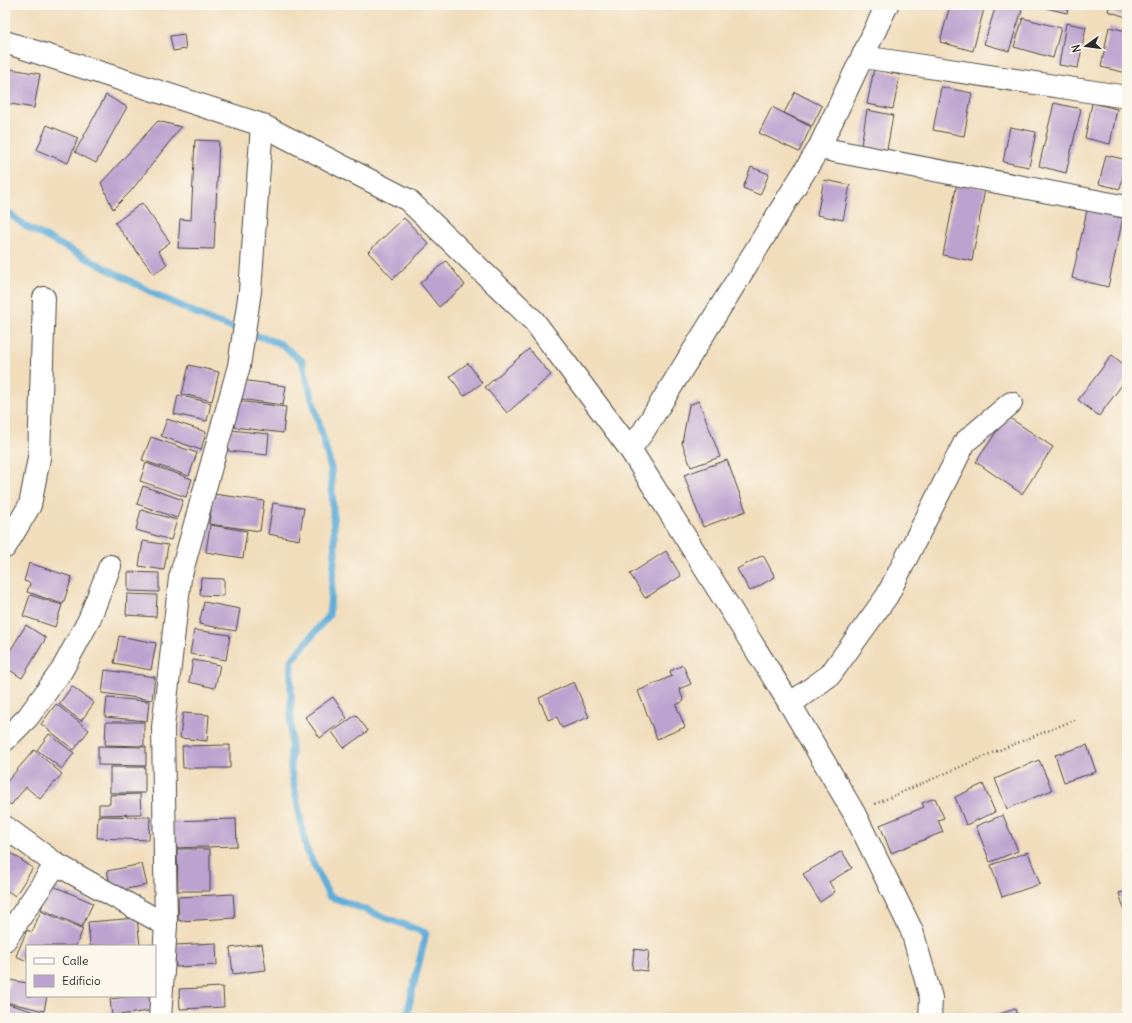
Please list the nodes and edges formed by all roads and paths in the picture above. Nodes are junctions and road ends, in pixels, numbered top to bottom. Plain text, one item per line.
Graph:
1 (887, 5) edge
2 (5, 42) edge
3 (862, 57) junction
4 (1127, 97) edge
5 (262, 124) junction
6 (819, 148) junction
7 (1127, 207) edge
8 (44, 298) dead end
9 (1011, 403) dead end
10 (630, 449) junction
11 (5, 546) edge
12 (110, 566) dead end
13 (790, 704) junction
14 (1077, 718) dead end
15 (5, 740) edge
16 (854, 813) junction
17 (5, 827) edge
18 (56, 864) junction
19 (166, 925) junction
20 (5, 940) edge
21 (160, 1018) edge
22 (930, 1018) edge

1 - 3 street
2 - 5 street
3 - 4 street
3 - 6 street
5 - 10 street
5 - 19 street
6 - 7 street
6 - 10 street
8 - 11 street
9 - 13 street
10 - 13 street
12 - 15 street
13 - 16 street
14 - 16 path
16 - 22 street
17 - 18 street
18 - 19 street
18 - 20 street
19 - 21 street

